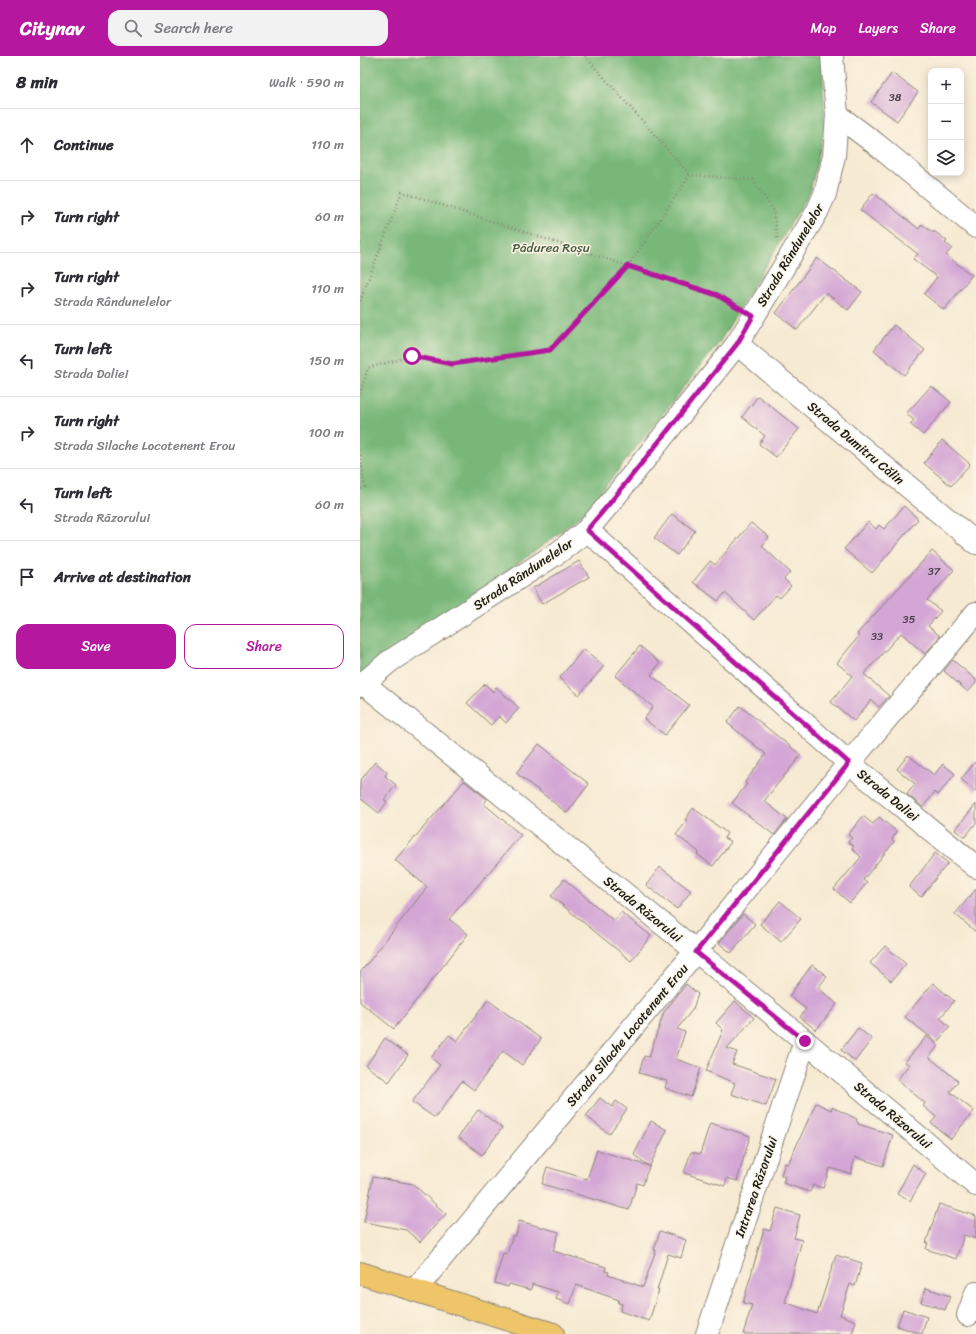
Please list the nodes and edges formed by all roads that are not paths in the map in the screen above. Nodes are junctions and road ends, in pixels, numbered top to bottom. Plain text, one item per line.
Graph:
1 (832, 56) edge
2 (837, 115) junction
3 (976, 227) edge
4 (737, 344) junction
5 (587, 530) junction
6 (976, 543) edge
7 (976, 613) edge
8 (361, 684) edge
9 (849, 763) junction
10 (976, 867) edge
11 (696, 952) junction
12 (805, 1041) junction
13 (976, 1185) edge
14 (360, 1273) edge
15 (415, 1290) junction
16 (976, 1293) edge
17 (968, 1315) dead end
18 (553, 1334) edge
19 (707, 1334) edge

1 - 2 street, Strada Rândunelelor
2 - 3 street
2 - 4 street, Strada Rândunelelor
4 - 5 street, Strada Rândunelelor
4 - 6 street, Strada Dumitru Călin
5 - 8 street, Strada Rândunelelor
5 - 9 street, Strada Daliei
7 - 9 street, Strada Silache Locotenent Erou
8 - 11 street, Strada Răzorului
9 - 10 street, Strada Daliei
9 - 11 street, Strada Silache Locotenent Erou
11 - 12 street, Strada Răzorului
11 - 15 street, Strada Silache Locotenent Erou
12 - 13 street, Strada Răzorului
12 - 19 street, Intrarea Răzorului
14 - 15 main road
15 - 18 main road
16 - 17 street

